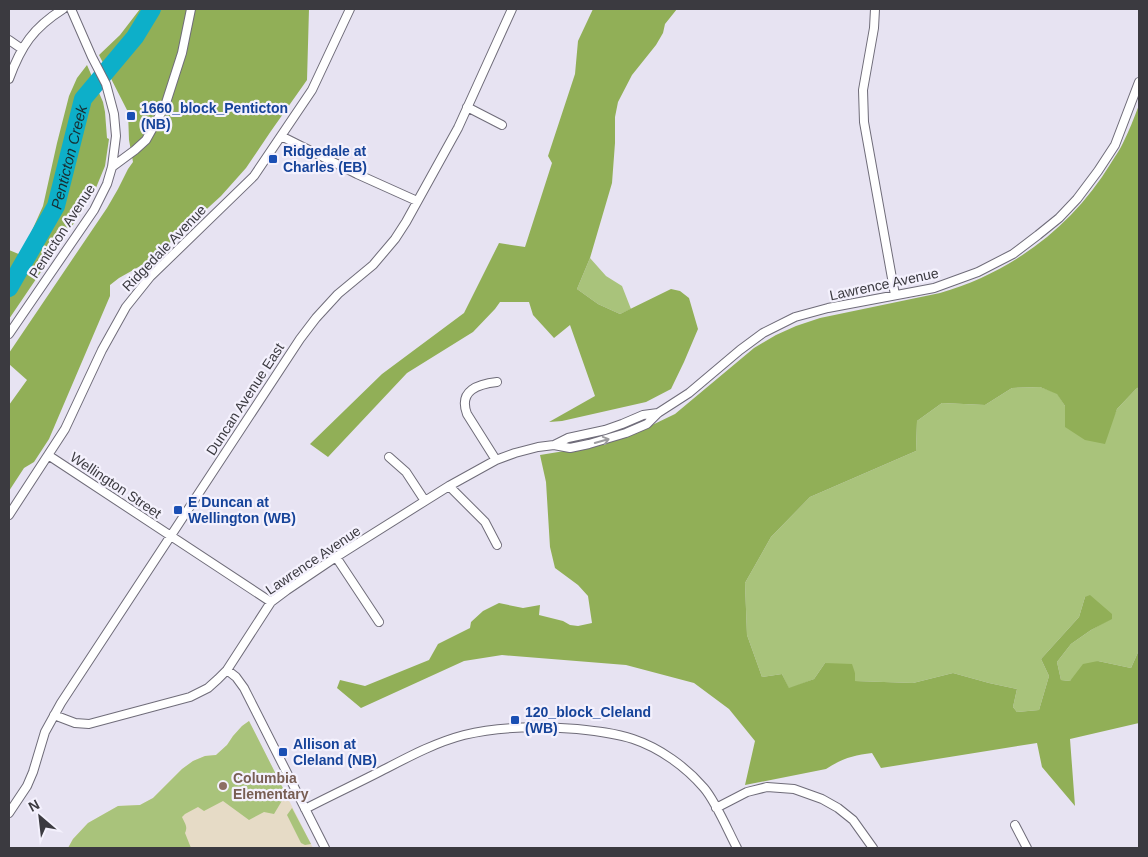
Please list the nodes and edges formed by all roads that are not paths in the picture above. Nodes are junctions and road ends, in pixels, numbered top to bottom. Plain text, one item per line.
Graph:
1 (63, 9) edge
2 (71, 9) edge
3 (191, 9) edge
4 (350, 9) edge
5 (512, 9) edge
6 (875, 9) edge
7 (9, 40) edge
8 (22, 48) junction
9 (9, 79) edge
10 (1139, 82) edge
11 (467, 107) junction
12 (502, 125) dead end
13 (281, 136) junction
14 (112, 167) junction
15 (417, 201) junction
16 (895, 295) junction
17 (9, 334) edge
18 (498, 382) dead end
19 (48, 455) junction
20 (389, 457) dead end
21 (496, 460) junction
22 (449, 486) junction
23 (425, 501) junction
24 (9, 515) edge
25 (170, 536) junction
26 (497, 545) dead end
27 (336, 557) junction
28 (271, 602) junction
29 (379, 622) dead end
30 (227, 670) junction
31 (54, 715) junction
32 (716, 808) junction
33 (305, 809) junction
34 (9, 813) edge
35 (1014, 825) dead end
36 (325, 848) edge
37 (737, 848) edge
38 (873, 848) edge
39 (1027, 848) edge

1 - 8 street
2 - 14 street, Penticton Avenue
3 - 14 street
4 - 13 street, Ridgedale Avenue
5 - 11 street, Duncan Avenue East
6 - 16 street
7 - 8 street
8 - 9 street
10 - 16 street, Lawrence Avenue
11 - 12 street
11 - 15 street, Duncan Avenue East
13 - 15 street
13 - 19 street, Ridgedale Avenue
14 - 17 street, Penticton Avenue
15 - 25 street, Duncan Avenue East
16 - 21 street, Lawrence Avenue
18 - 21 street
19 - 24 street, Ridgedale Avenue
19 - 25 street, Wellington Street
20 - 23 street
21 - 22 street, Lawrence Avenue
22 - 23 street, Lawrence Avenue
22 - 26 street
23 - 27 street, Lawrence Avenue
25 - 28 street, Wellington Street
25 - 31 street, Duncan Avenue East
27 - 28 street, Lawrence Avenue
27 - 29 street
28 - 30 street, Lawrence Avenue
30 - 31 street, Lawrence Avenue
30 - 33 street
31 - 34 street, Duncan Avenue East
32 - 33 street
32 - 37 street
32 - 38 street
33 - 36 street
35 - 39 street

